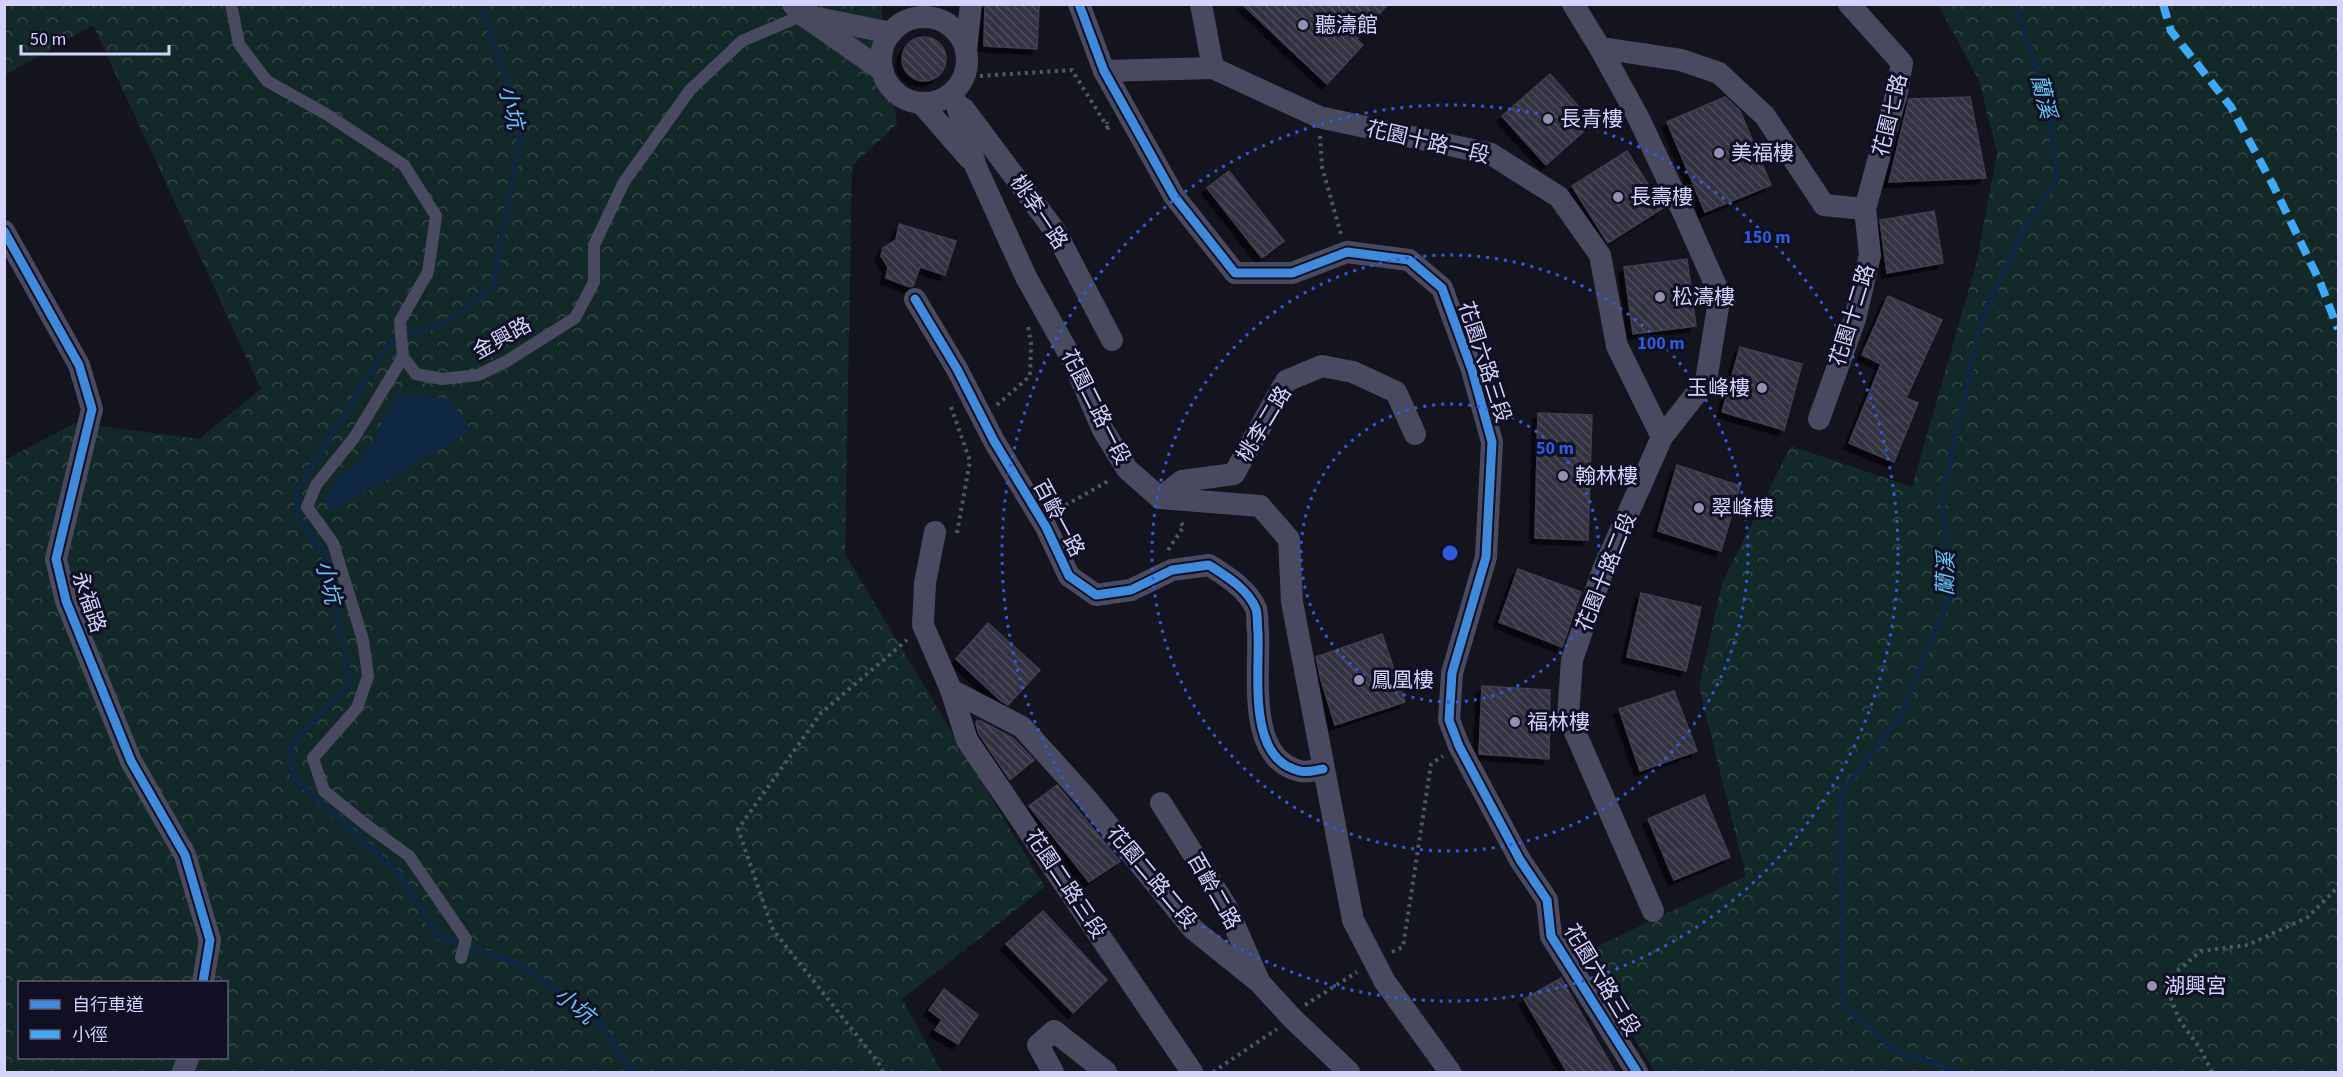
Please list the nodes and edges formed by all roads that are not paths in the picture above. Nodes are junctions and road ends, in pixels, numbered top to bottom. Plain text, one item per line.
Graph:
1 (231, 4) edge
2 (972, 4) edge
3 (1079, 4) edge
4 (1201, 4) edge
5 (1574, 4) edge
6 (1849, 4) edge
7 (798, 10) edge
8 (944, 12) edge
9 (891, 33) junction
10 (1600, 48) junction
11 (1213, 68) junction
12 (883, 71) junction
13 (1104, 71) junction
14 (960, 75) junction
15 (921, 103) junction
16 (976, 167) junction
17 (1865, 209) junction
18 (4, 231) edge
19 (915, 299) dead end
20 (1112, 340) dead end
21 (403, 357) junction
22 (1819, 419) dead end
23 (1415, 434) dead end
24 (1662, 437) junction
25 (1160, 498) junction
26 (946, 535) road end
27 (951, 690) junction
28 (1323, 769) junction
29 (1161, 803) dead end
30 (1653, 911) dead end
31 (461, 958) dead end
32 (203, 981) edge
33 (1260, 983) junction
34 (1053, 1072) edge
35 (1106, 1072) edge
36 (1192, 1072) edge
37 (1349, 1072) edge
38 (1450, 1072) edge
39 (1637, 1072) edge

1 - 21 lane
2 - 14 street
3 - 13 street
4 - 11 street
5 - 10 street, 花園十路二段
6 - 17 street, 花園七路
7 - 9 street
7 - 12 street
7 - 21 lane, 金興路
8 - 9 street
8 - 14 street
9 - 12 street
10 - 17 street
10 - 24 street, 花園十路二段
11 - 13 street
11 - 24 street, 花園十路一段
12 - 15 street
13 - 39 street, 花園六路三段
14 - 15 street
14 - 16 street, 花園二路一段
14 - 20 street, 桃李一路
15 - 16 street
16 - 25 street, 花園二路一段
17 - 22 street, 花園十二路
18 - 32 street, 永福路
19 - 28 street, 百齡一路
21 - 31 lane
23 - 25 street, 桃李二路
24 - 30 street, 花園十路二段
25 - 28 street
26 - 27 street, 花園二路三段
27 - 33 street, 花園二路二段
27 - 36 street, 花園二路三段
28 - 38 street
29 - 33 street, 百齡二路
33 - 37 street, 花園二路二段
34 - 35 street

